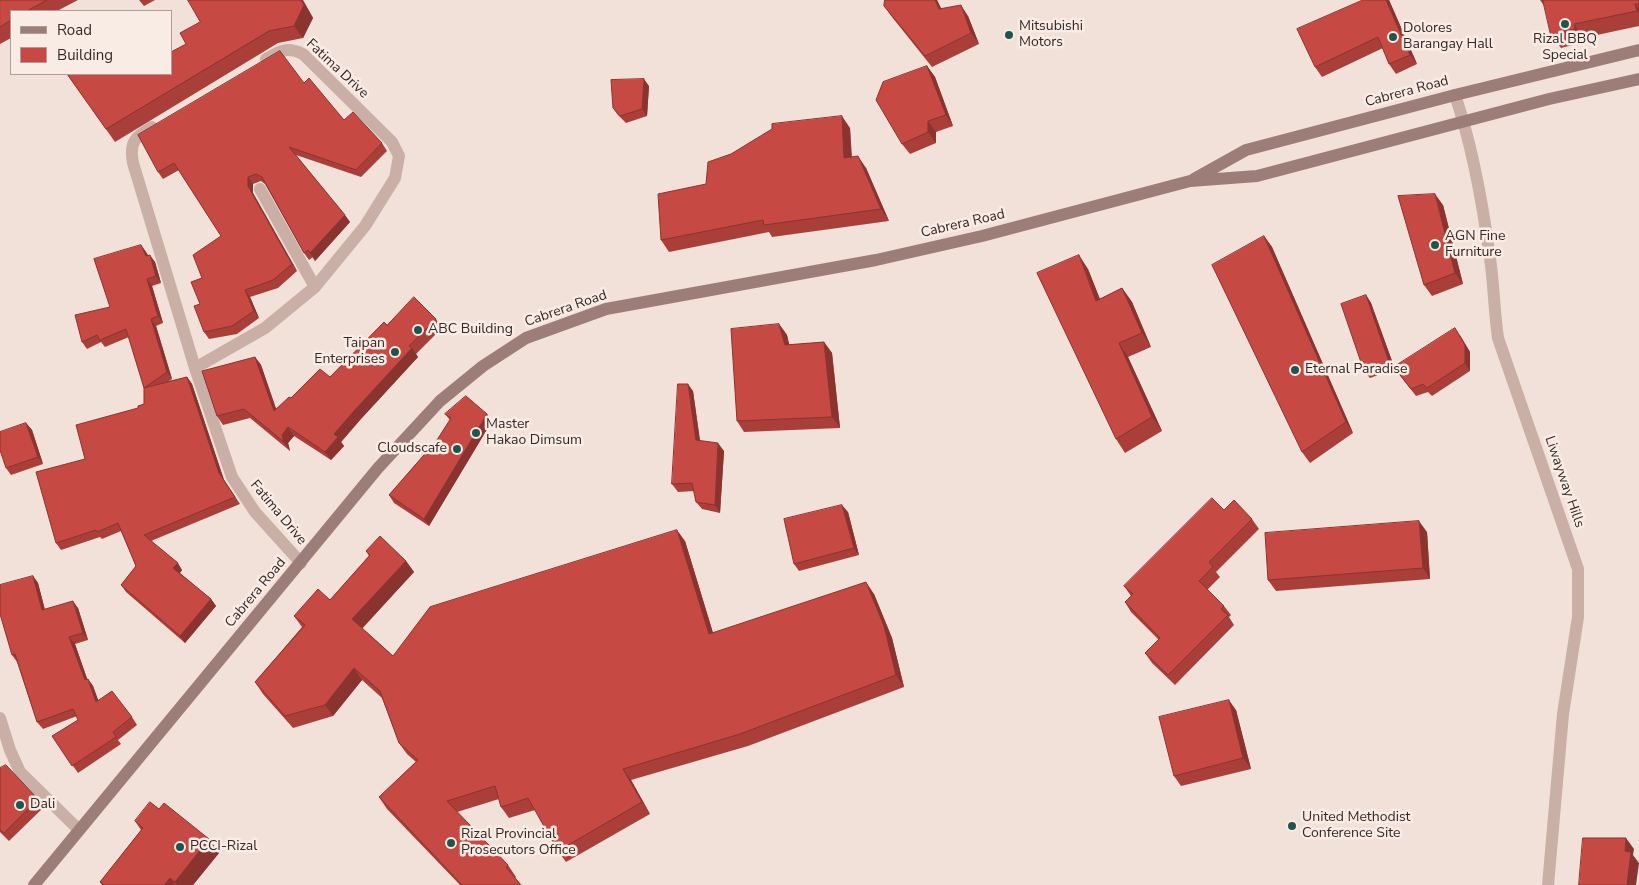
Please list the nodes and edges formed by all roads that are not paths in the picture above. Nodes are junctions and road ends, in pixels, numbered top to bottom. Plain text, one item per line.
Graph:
1 (1639, 50) edge
2 (256, 65) edge
3 (1639, 78) edge
4 (1455, 95) junction
5 (162, 120) edge
6 (1465, 123) junction
7 (1190, 181) junction
8 (260, 189) edge
9 (315, 287) junction
10 (196, 368) junction
11 (301, 563) junction
12 (0, 718) edge
13 (5, 754) edge
14 (79, 830) junction
15 (34, 885) edge
16 (1548, 885) edge

1 - 4 main road, Cabrera Road
2 - 9 street, Fatima Drive
3 - 6 main road, Cabrera Road
4 - 6 street, Liwayway Hills
4 - 7 main road, Cabrera Road
5 - 10 street, Fatima Drive
6 - 7 main road, Cabrera Road
6 - 16 street, Liwayway Hills
7 - 11 main road, Cabrera Road
8 - 9 street
9 - 10 street, Fatima Drive
10 - 11 street, Fatima Drive
11 - 14 main road, Cabrera Road
12 - 13 street
13 - 14 street
14 - 15 main road, Cabrera Road

